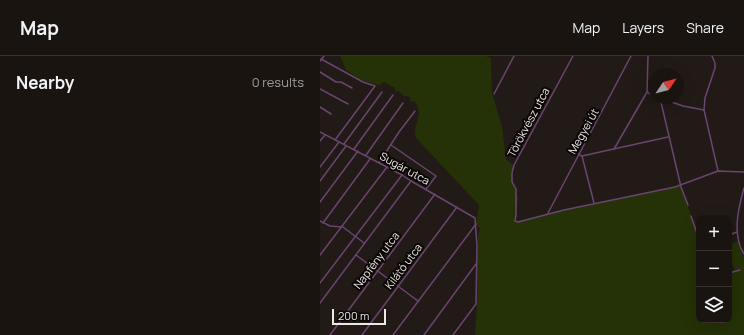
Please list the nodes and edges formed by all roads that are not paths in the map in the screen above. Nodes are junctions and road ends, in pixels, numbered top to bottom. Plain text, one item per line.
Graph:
1 (324, 56) edge
2 (514, 56) edge
3 (573, 56) edge
4 (631, 56) edge
5 (648, 56) edge
6 (712, 56) edge
7 (321, 60) edge
8 (320, 72) edge
9 (352, 88) dead end
10 (320, 89) edge
11 (382, 92) dead end
12 (647, 92) joint
13 (494, 94) dead end
14 (392, 95) dead end
15 (403, 103) dead end
16 (348, 104) dead end
17 (661, 104) edge
18 (677, 104) edge
19 (320, 107) edge
20 (704, 110) junction
21 (415, 111) dead end
22 (331, 114) dead end
23 (320, 132) edge
24 (325, 135) junction
25 (668, 137) junction
26 (335, 140) junction
27 (320, 142) edge
28 (339, 142) junction
29 (345, 145) junction
30 (391, 146) junction
31 (354, 149) junction
32 (614, 149) junction
33 (358, 151) junction
34 (578, 154) junction
35 (366, 155) junction
36 (582, 156) junction
37 (370, 159) junction
38 (379, 163) junction
39 (320, 167) edge
40 (387, 167) junction
41 (718, 171) junction
42 (744, 172) edge
43 (402, 174) junction
44 (320, 181) edge
45 (411, 181) junction
46 (680, 185) junction
47 (744, 188) edge
48 (426, 189) junction
49 (435, 194) junction
50 (320, 202) edge
51 (594, 204) junction
52 (688, 205) dead end
53 (457, 207) junction
54 (548, 214) junction
55 (691, 216) dead end
56 (320, 222) edge
57 (323, 222) junction
58 (476, 224) junction
59 (342, 227) junction
60 (696, 230) edge
61 (738, 232) junction
62 (732, 234) edge
63 (355, 236) junction
64 (364, 243) junction
65 (744, 254) edge
66 (320, 255) edge
67 (356, 255) junction
68 (476, 264) junction
69 (740, 270) dead end
70 (378, 271) junction
71 (732, 273) edge
72 (320, 282) edge
73 (398, 286) junction
74 (419, 302) junction
75 (320, 303) edge
76 (330, 335) edge
77 (362, 335) edge
78 (394, 335) edge
79 (424, 335) edge
80 (453, 335) edge

1 - 7 street
2 - 13 street
3 - 54 street, Törökvész utca
4 - 34 street, Megyei út
5 - 12 street
6 - 20 street
7 - 26 street
8 - 9 street
10 - 16 street
11 - 29 street
12 - 32 street
14 - 31 street
15 - 35 street
17 - 25 street
18 - 20 street
19 - 22 street
20 - 41 street
21 - 30 street
23 - 24 street, Sugár utca
24 - 26 street, Sugár utca
24 - 27 street
25 - 32 street
25 - 46 street
26 - 28 street, Sugár utca
28 - 29 street, Sugár utca
28 - 39 street
29 - 31 street, Sugár utca
29 - 44 street
30 - 38 street
30 - 48 street
31 - 33 street, Sugár utca
32 - 36 street
33 - 35 street, Sugár utca
33 - 50 street
34 - 36 street
34 - 54 street, Megyei út
35 - 37 street, Sugár utca
36 - 51 street
37 - 38 street, Sugár utca
37 - 57 street
38 - 40 street, Sugár utca
40 - 43 street, Sugár utca
40 - 59 street
41 - 42 street
41 - 46 street
43 - 45 street, Sugár utca
43 - 63 street
45 - 48 street, Sugár utca
45 - 64 street
46 - 51 street
46 - 52 street
47 - 61 street
48 - 49 street, Sugár utca
49 - 53 street, Sugár utca
49 - 70 street, Napfény utca
51 - 54 street
53 - 58 street, Sugár utca
53 - 73 street, Kilátó utca
55 - 60 street
56 - 57 street
57 - 59 street
58 - 68 street
58 - 74 street
59 - 63 street
59 - 66 street
61 - 62 street
61 - 65 street
63 - 64 street
63 - 72 street
64 - 67 street
67 - 70 street
67 - 75 street
68 - 79 street
68 - 80 street
69 - 71 street
70 - 73 street
70 - 76 street, Napfény utca
73 - 74 street
73 - 77 street, Kilátó utca
74 - 78 street

